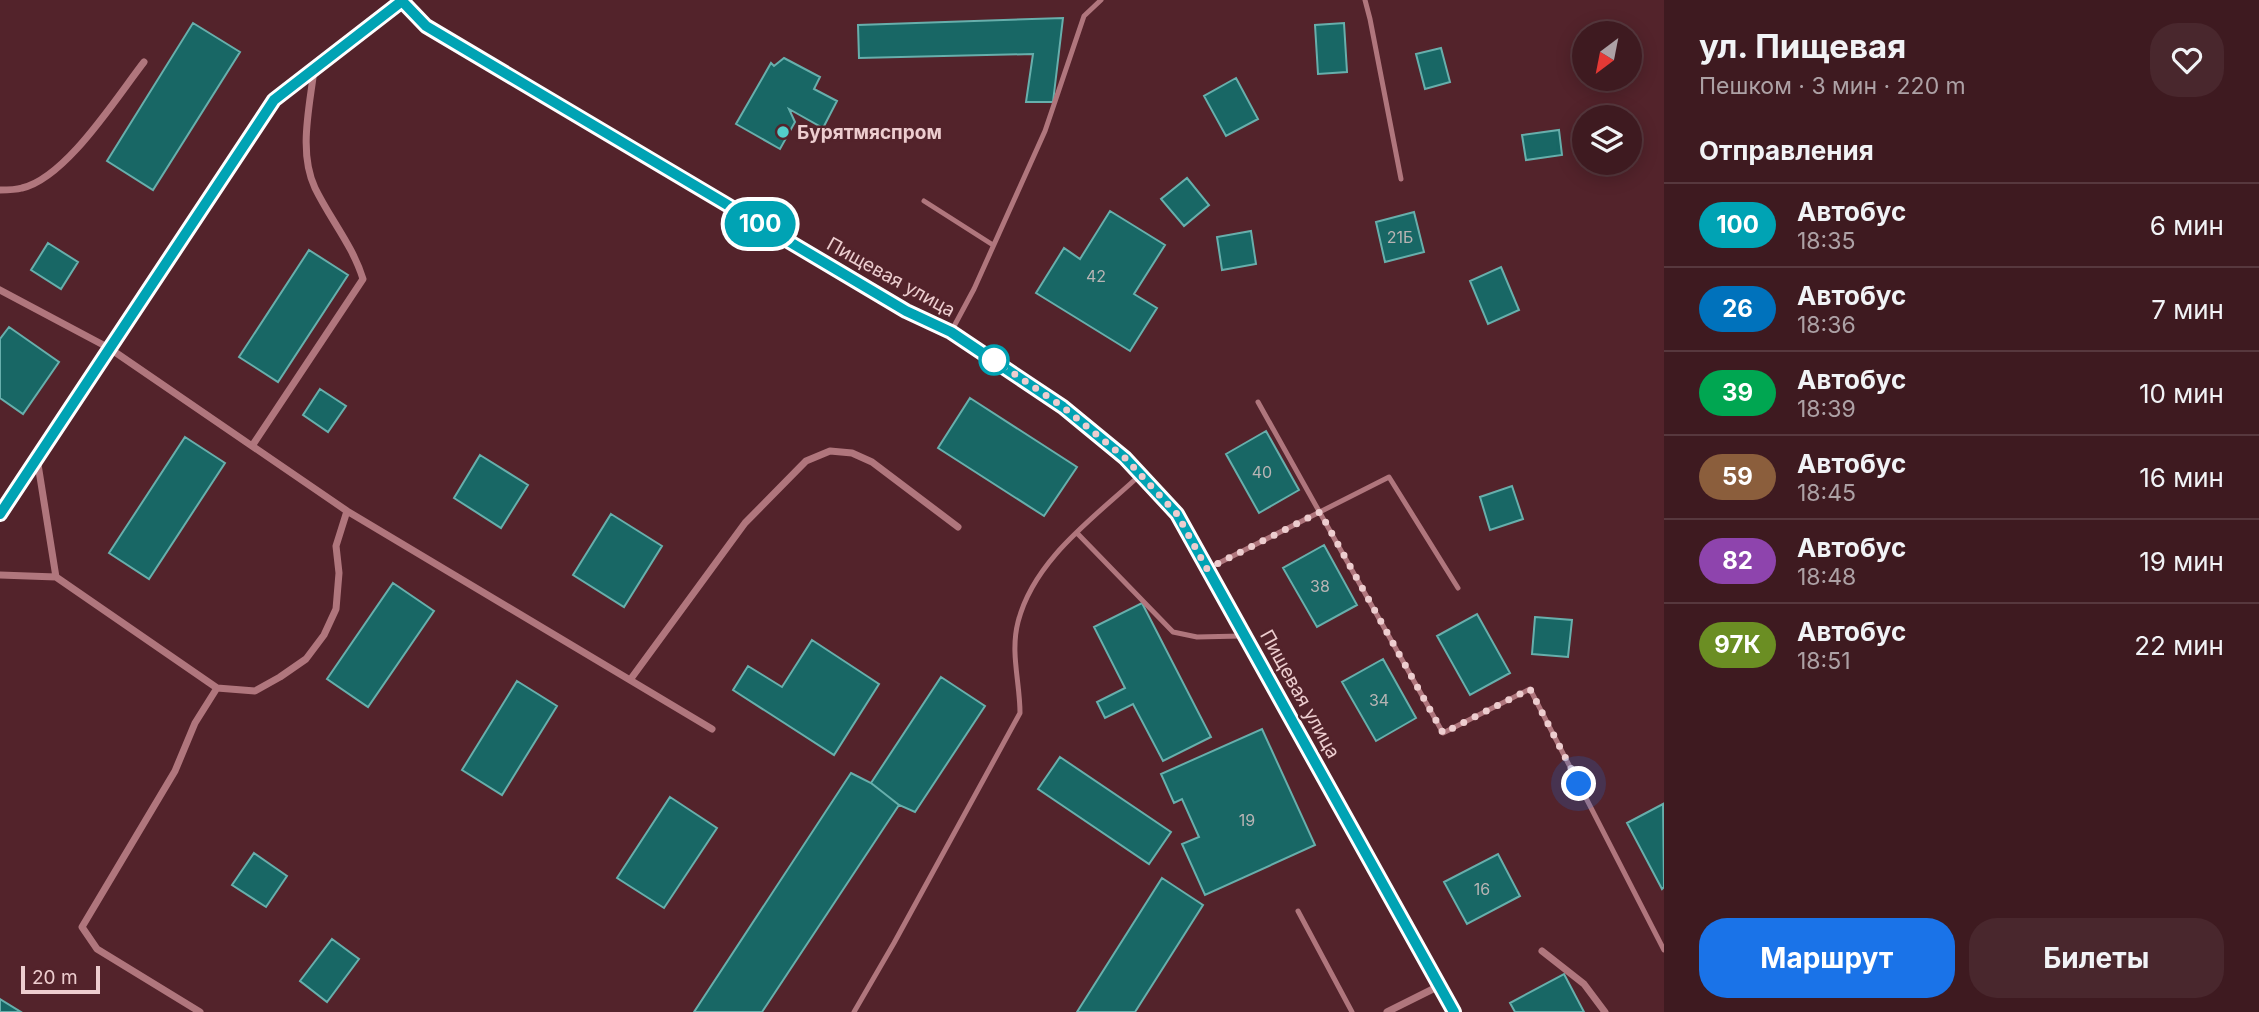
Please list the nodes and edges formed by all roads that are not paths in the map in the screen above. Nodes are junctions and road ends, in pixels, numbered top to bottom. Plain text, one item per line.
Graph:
1 (1101, 0) edge
2 (1365, 0) edge
3 (402, 1) edge
4 (144, 62) dead end
5 (314, 69) junction
6 (1401, 178) dead end
7 (0, 190) edge
8 (924, 201) dead end
9 (993, 245) junction
10 (0, 290) edge
11 (951, 332) junction
12 (109, 348) junction
13 (1258, 402) dead end
14 (252, 446) junction
15 (37, 458) junction
16 (1140, 475) junction
17 (347, 511) junction
18 (1320, 512) junction
19 (0, 514) edge
20 (958, 527) dead end
21 (1077, 533) junction
22 (1207, 569) junction
23 (0, 575) edge
24 (56, 577) junction
25 (1458, 588) dead end
26 (1245, 636) junction
27 (630, 680) junction
28 (217, 688) junction
29 (712, 729) dead end
30 (1298, 911) dead end
31 (1664, 950) edge
32 (1542, 951) dead end
33 (1440, 985) junction
34 (200, 1012) edge
35 (854, 1012) edge
36 (1352, 1012) edge
37 (1387, 1012) edge
38 (1454, 1012) edge
39 (1605, 1012) edge

1 - 9 lane
2 - 6 lane
3 - 5 street
3 - 11 main road, Пищевая улица
4 - 7 street
5 - 12 street
5 - 14 street
8 - 9 lane
9 - 11 lane
10 - 12 street
11 - 16 main road, Пищевая улица
12 - 14 street
12 - 15 street
13 - 18 lane
14 - 17 street
15 - 19 street
15 - 24 street
16 - 21 lane
16 - 22 main road, Пищевая улица
17 - 27 street
17 - 28 street
18 - 22 lane
18 - 25 lane
18 - 31 lane
20 - 27 street
21 - 26 lane
21 - 35 lane
22 - 26 main road, Пищевая улица
23 - 24 street
24 - 28 street
26 - 33 main road, Пищевая улица
27 - 29 street
28 - 34 street
30 - 36 lane
32 - 39 street
33 - 37 street
33 - 38 main road, Пищевая улица

